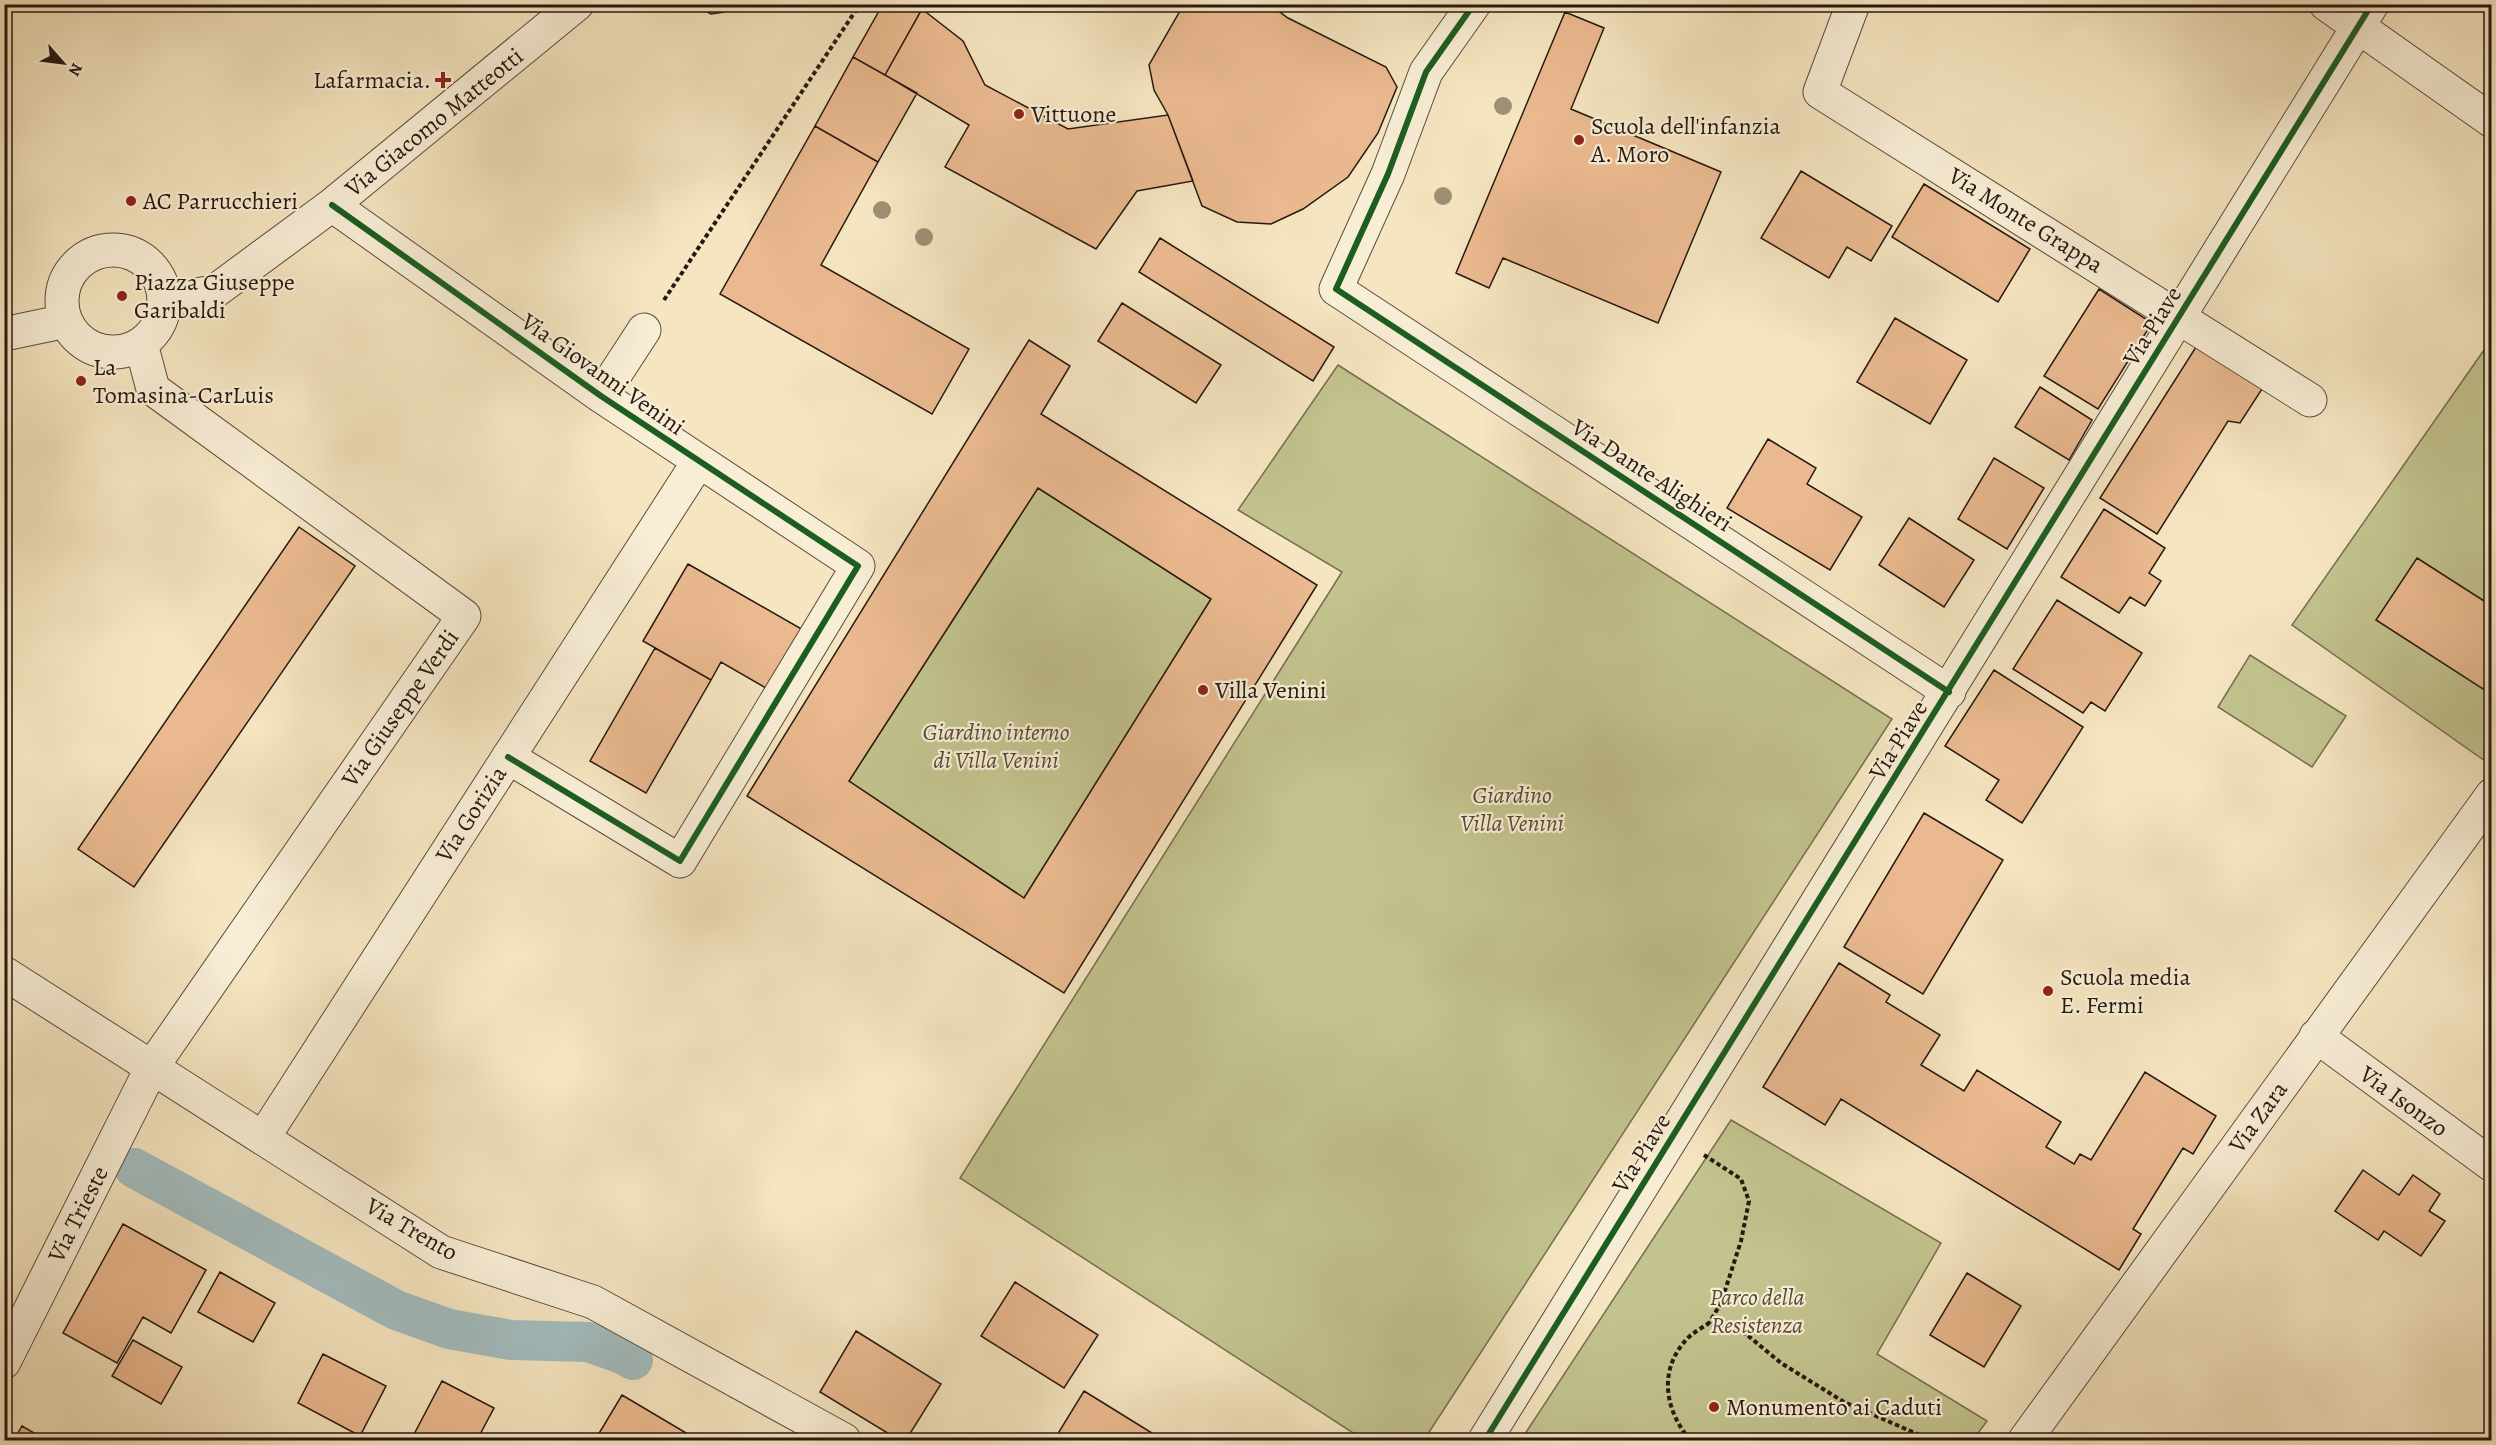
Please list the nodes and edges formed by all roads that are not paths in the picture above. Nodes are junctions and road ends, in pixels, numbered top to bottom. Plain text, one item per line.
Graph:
1 (577, 4) edge
2 (1474, 4) edge
3 (1853, 4) edge
4 (2326, 4) edge
5 (2365, 16) edge
6 (2492, 121) edge
7 (332, 205) junction
8 (164, 300) junction
9 (2179, 316) junction
10 (66, 321) junction
11 (644, 330) road end
12 (4, 333) edge
13 (141, 344) junction
14 (601, 396) junction
15 (2310, 400) dead end
16 (699, 461) junction
17 (1949, 692) junction
18 (508, 757) junction
19 (2492, 795) edge
20 (4, 973) edge
21 (2316, 1036) junction
22 (152, 1066) junction
23 (263, 1138) junction
24 (2492, 1165) edge
25 (4, 1362) edge
26 (844, 1440) edge
27 (1485, 1440) edge
28 (2025, 1440) edge

1 - 7 street, Via Giacomo Matteotti
2 - 17 street, Via Dante Alighieri
3 - 9 street, Via Monte Grappa
4 - 5 street
5 - 6 street
5 - 9 street, Via Piave
7 - 8 street, Via Giacomo Matteotti
7 - 14 street, Via Giovanni Venini
8 - 10 street
8 - 13 street
9 - 15 street, Via Monte Grappa
9 - 17 street, Via Piave
10 - 12 street
10 - 13 street
11 - 14 street
13 - 22 street, Via Giuseppe Verdi
14 - 16 street, Via Giovanni Venini
16 - 18 street, Via Gorizia
16 - 18 street, Via Giovanni Venini
17 - 27 street, Via Piave
18 - 23 street, Via Gorizia
19 - 21 street, Via Zara
20 - 22 street, Via Trento
21 - 24 street, Via Isonzo
21 - 28 street, Via Zara
22 - 23 street, Via Trento
22 - 25 street, Via Trieste
23 - 26 street, Via Trento

